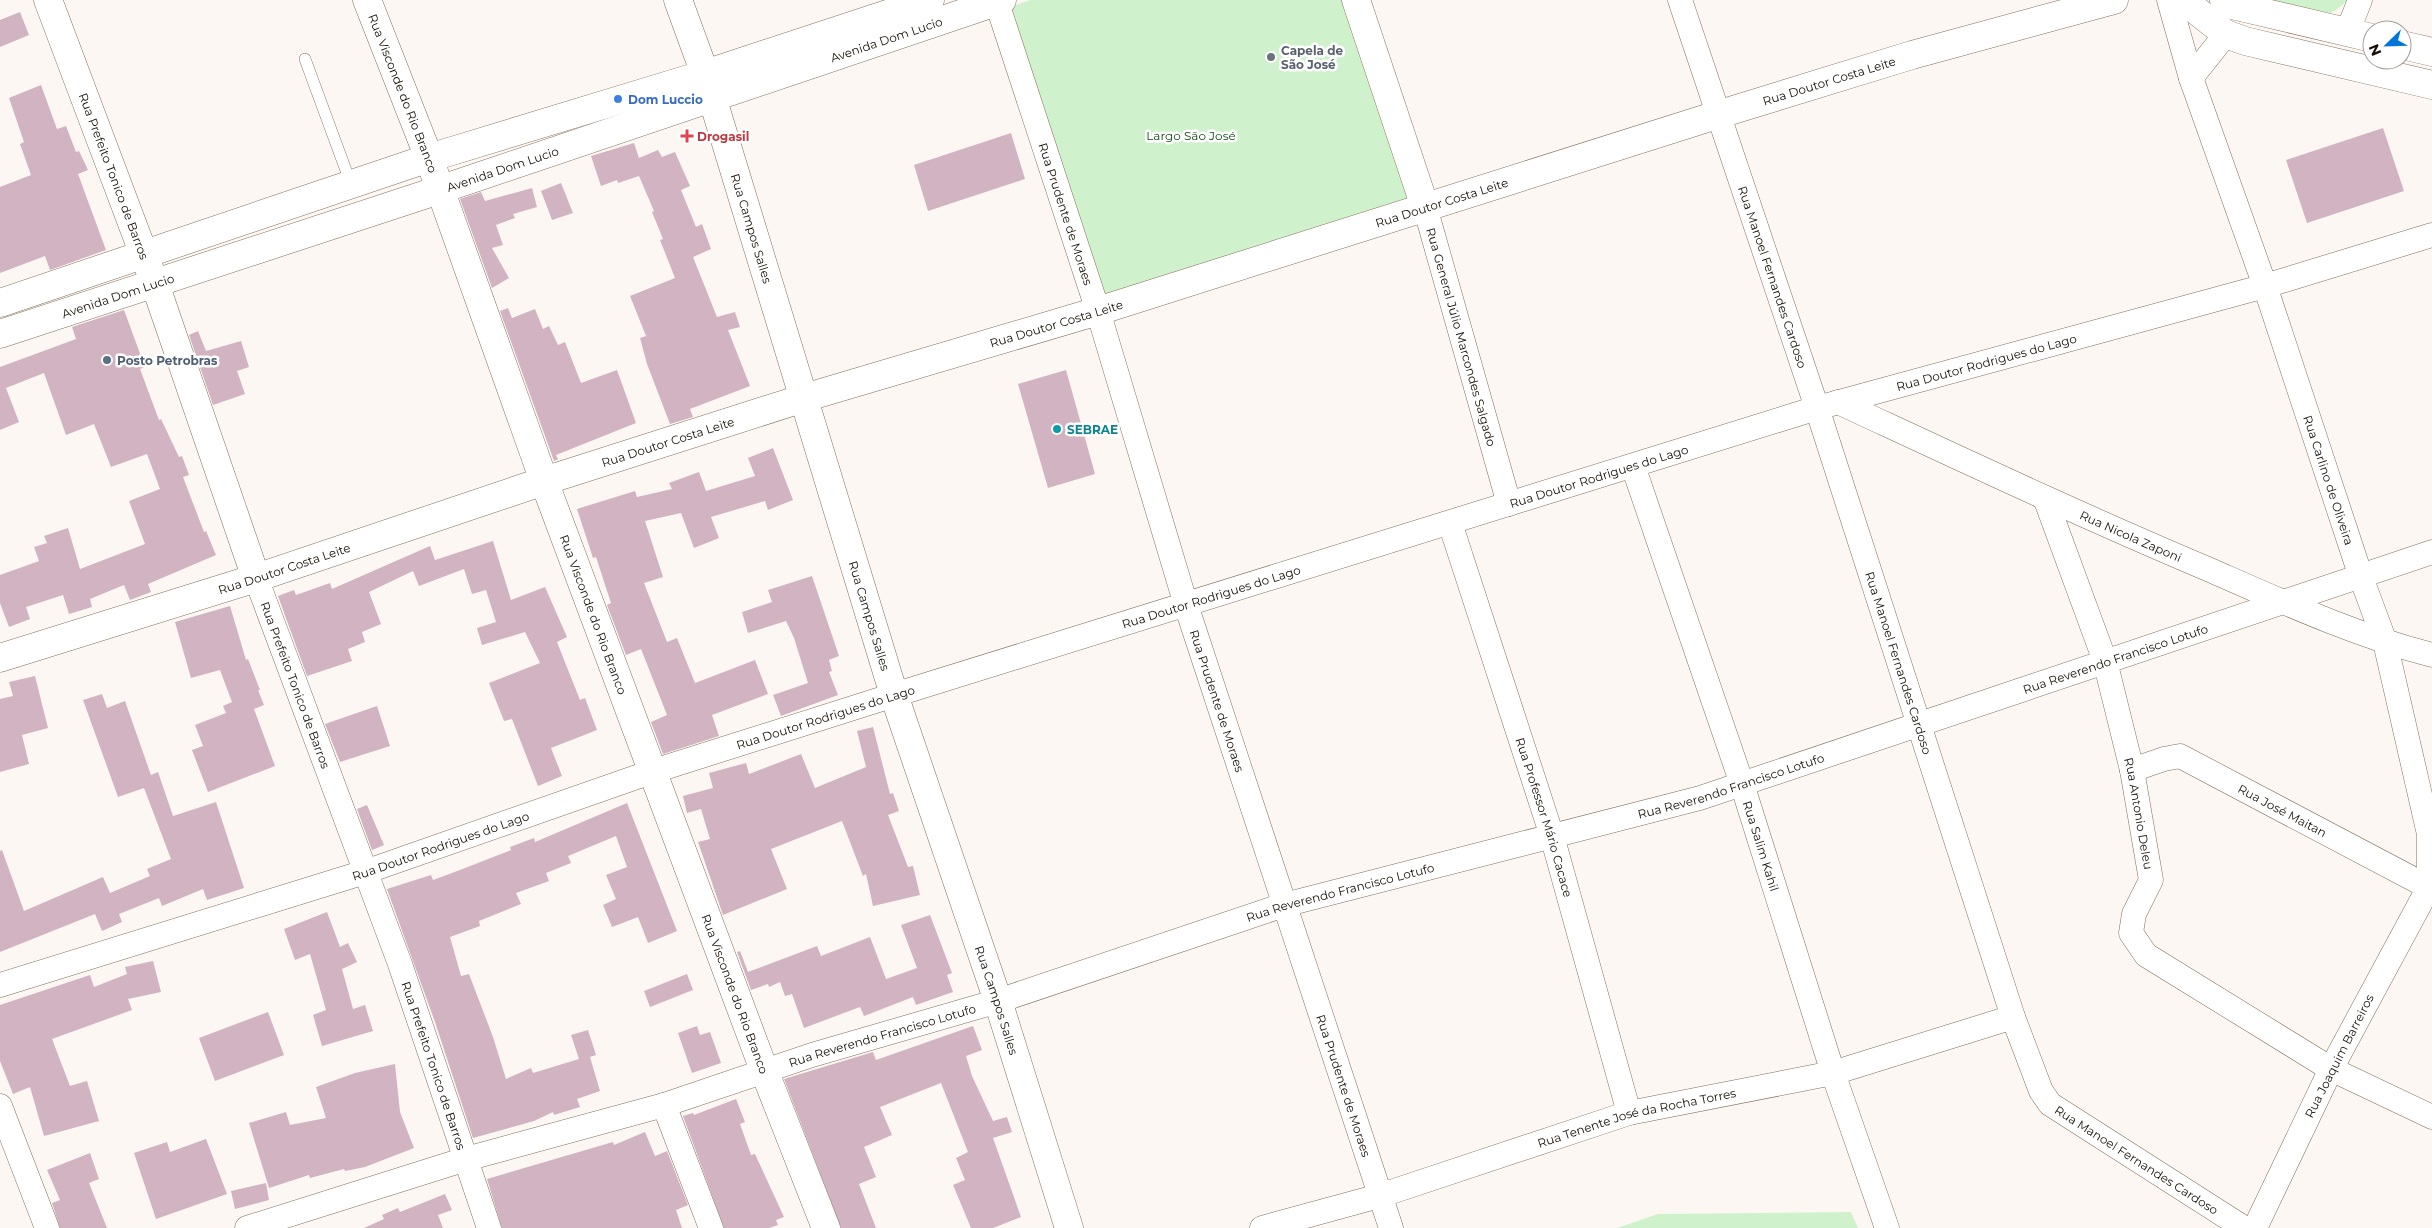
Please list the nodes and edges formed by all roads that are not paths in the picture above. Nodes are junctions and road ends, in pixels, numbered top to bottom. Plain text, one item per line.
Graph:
1 (48, 0) edge
2 (367, 0) edge
3 (678, 0) edge
4 (930, 0) edge
5 (1356, 0) edge
6 (1680, 0) edge
7 (2114, 0) edge
8 (2169, 0) edge
9 (2183, 0) edge
10 (2224, 0) edge
11 (2360, 0) edge
12 (998, 1) edge
13 (2226, 34) junction
14 (2359, 36) edge
15 (2412, 47) edge
16 (2432, 52) edge
17 (305, 59) dead end
18 (2324, 59) junction
19 (2191, 78) junction
20 (708, 85) junction
21 (2432, 85) edge
22 (1720, 114) junction
23 (428, 158) junction
24 (351, 184) junction
25 (439, 190) junction
26 (1426, 207) junction
27 (2432, 235) edge
28 (144, 255) junction
29 (155, 284) junction
30 (2265, 286) junction
31 (0, 303) edge
32 (1098, 311) junction
33 (0, 334) edge
34 (804, 398) junction
35 (1827, 405) junction
36 (1633, 466) junction
37 (544, 481) junction
38 (2045, 498) junction
39 (1509, 504) junction
40 (1450, 523) junction
41 (2432, 552) edge
42 (2361, 577) junction
43 (256, 578) junction
44 (2284, 602) junction
45 (1186, 604) junction
46 (2384, 642) junction
47 (2432, 654) edge
48 (0, 658) edge
49 (2105, 661) junction
50 (894, 695) junction
51 (1919, 724) junction
52 (2132, 770) junction
53 (654, 772) junction
54 (1742, 784) junction
55 (1552, 836) junction
56 (366, 872) junction
57 (2430, 888) edge
58 (1284, 905) junction
59 (0, 985) edge
60 (998, 1001) junction
61 (2013, 1017) junction
62 (2331, 1069) junction
63 (764, 1070) junction
64 (1833, 1073) junction
65 (664, 1105) junction
66 (0, 1106) edge
67 (1629, 1113) junction
68 (2432, 1117) edge
69 (466, 1159) junction
70 (1379, 1196) junction
71 (47, 1228) edge
72 (247, 1228) edge
73 (489, 1228) edge
74 (711, 1228) edge
75 (826, 1228) edge
76 (1069, 1228) edge
77 (1262, 1228) edge
78 (1391, 1228) edge
79 (1887, 1228) edge
80 (2244, 1228) edge
81 (2255, 1228) edge

1 - 28 street, Rua Prefeito Tonico de Barros
2 - 23 street, Rua Visconde do Rio Branco
3 - 20 street, Rua Campos Salles
4 - 20 street, Avenida Dom Lucio
5 - 26 street, Rua General Júlio Marcondes Salgado
6 - 22 street, Rua Manoel Fernandes Cardoso
7 - 22 street, Rua Doutor Costa Leite
8 - 19 street, Rua Carlino de Oliveira
9 - 13 street
10 - 14 street
11 - 14 street
12 - 20 street, Avenida Dom Lucio
12 - 32 street, Rua Prudente de Moraes
13 - 18 street
13 - 19 street
14 - 18 street
15 - 16 street
17 - 24 lane
18 - 21 street
19 - 30 street, Rua Carlino de Oliveira
20 - 23 street, Avenida Dom Lucio
20 - 25 street, Avenida Dom Lucio
20 - 34 street, Rua Campos Salles
22 - 26 street, Rua Doutor Costa Leite
22 - 35 street, Rua Manoel Fernandes Cardoso
23 - 24 street, Avenida Dom Lucio
23 - 25 street, Rua Visconde do Rio Branco
24 - 28 street, Avenida Dom Lucio
25 - 29 street, Avenida Dom Lucio
25 - 37 street, Rua Visconde do Rio Branco
26 - 32 street, Rua Doutor Costa Leite
26 - 39 street, Rua General Júlio Marcondes Salgado
27 - 30 street, Rua Doutor Rodrigues do Lago
28 - 29 street, Rua Prefeito Tonico de Barros
28 - 31 street, Avenida Dom Lucio
29 - 33 street, Avenida Dom Lucio
29 - 43 street, Rua Prefeito Tonico de Barros
30 - 35 street, Rua Doutor Rodrigues do Lago
30 - 42 street, Rua Carlino de Oliveira
32 - 34 street, Rua Doutor Costa Leite
32 - 45 street, Rua Prudente de Moraes
34 - 37 street, Rua Doutor Costa Leite
34 - 50 street, Rua Campos Salles
35 - 36 street, Rua Doutor Rodrigues do Lago
35 - 38 street, Rua Nicola Zaponi
35 - 51 street, Rua Manoel Fernandes Cardoso
36 - 39 street, Rua Doutor Rodrigues do Lago
36 - 54 street, Rua Salim Kahil
37 - 43 street, Rua Doutor Costa Leite
37 - 53 street, Rua Visconde do Rio Branco
38 - 44 street, Rua Nicola Zaponi
38 - 49 street, Rua Antonio Deleu
39 - 40 street, Rua Doutor Rodrigues do Lago
40 - 45 street, Rua Doutor Rodrigues do Lago
40 - 55 street, Rua Professor Mário Cacace
41 - 42 street, Rua Reverendo Francisco Lotufo
42 - 44 street, Rua Reverendo Francisco Lotufo
42 - 46 street, Rua Carlino de Oliveira
43 - 48 street, Rua Doutor Costa Leite
43 - 56 street, Rua Prefeito Tonico de Barros
44 - 46 street, Rua Nicola Zaponi
44 - 49 street, Rua Reverendo Francisco Lotufo
45 - 50 street, Rua Doutor Rodrigues do Lago
45 - 58 street, Rua Prudente de Moraes
46 - 47 street, Rua Nicola Zaponi
46 - 57 street, Rua Carlino de Oliveira
49 - 51 street, Rua Reverendo Francisco Lotufo
49 - 52 street, Rua Antonio Deleu
50 - 53 street, Rua Doutor Rodrigues do Lago
50 - 60 street, Rua Campos Salles
51 - 54 street, Rua Reverendo Francisco Lotufo
51 - 61 street, Rua Manoel Fernandes Cardoso
52 - 57 street, Rua José Maitan
52 - 62 street, Rua Antonio Deleu
53 - 56 street, Rua Doutor Rodrigues do Lago
53 - 63 street, Rua Visconde do Rio Branco
54 - 55 street, Rua Reverendo Francisco Lotufo
54 - 64 street, Rua Salim Kahil
55 - 58 street, Rua Reverendo Francisco Lotufo
55 - 67 street, Rua Professor Mário Cacace
56 - 59 street, Rua Doutor Rodrigues do Lago
56 - 69 street, Rua Prefeito Tonico de Barros
57 - 62 street, Rua Joaquim Barreiros
58 - 60 street, Rua Reverendo Francisco Lotufo
58 - 70 street, Rua Prudente de Moraes
60 - 63 street, Rua Reverendo Francisco Lotufo
60 - 76 street, Rua Campos Salles
61 - 64 street, Rua Tenente José da Rocha Torres
61 - 80 street, Rua Manoel Fernandes Cardoso
62 - 68 street, Rua Antonio Deleu
62 - 81 street, Rua Joaquim Barreiros
63 - 65 street, Rua Reverendo Francisco Lotufo
63 - 75 street, Rua Visconde do Rio Branco
64 - 67 street, Rua Tenente José da Rocha Torres
64 - 79 street, Rua Salim Kahil
65 - 69 street, Rua Reverendo Francisco Lotufo
65 - 74 street
66 - 71 street
67 - 70 street, Rua Tenente José da Rocha Torres
69 - 72 street, Rua Reverendo Francisco Lotufo
69 - 73 street, Rua Prefeito Tonico de Barros
70 - 77 street, Rua Tenente José da Rocha Torres
70 - 78 street, Rua Prudente de Moraes

